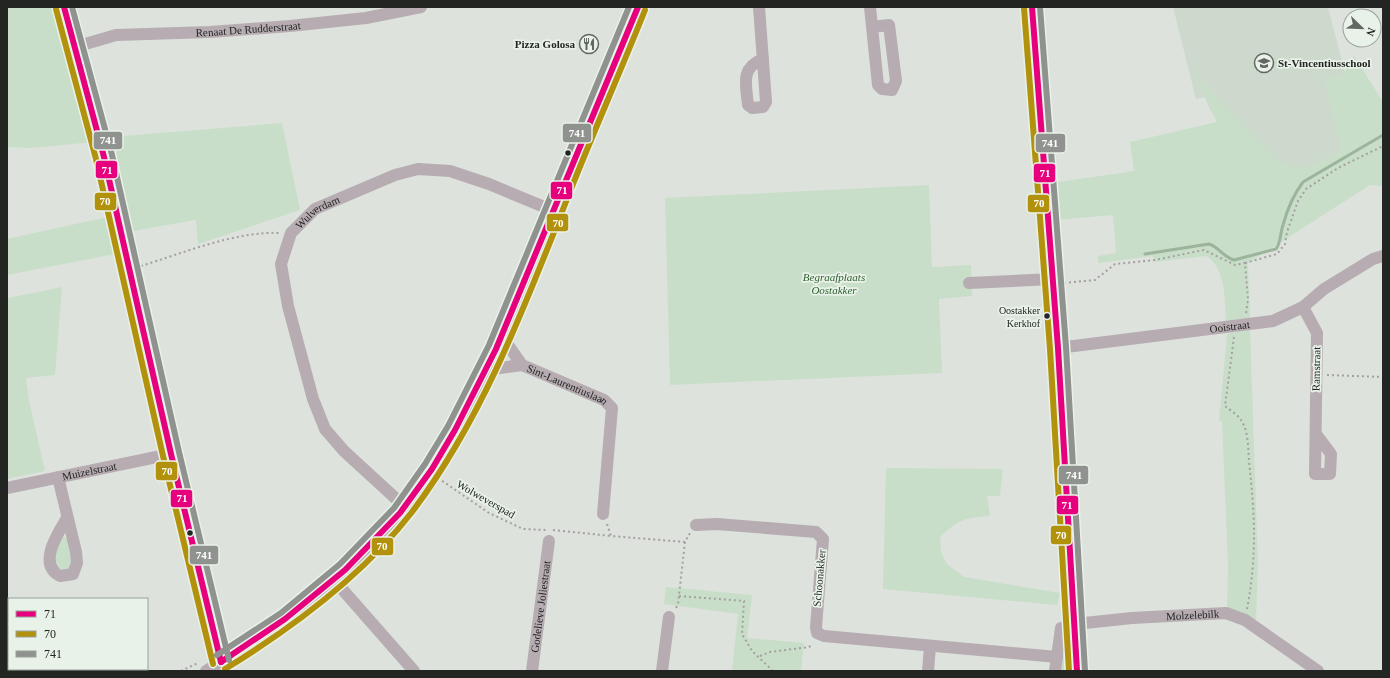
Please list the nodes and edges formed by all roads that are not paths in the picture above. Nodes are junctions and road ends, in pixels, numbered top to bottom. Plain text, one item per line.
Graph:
1 (64, 7) edge
2 (422, 7) edge
3 (638, 7) edge
4 (759, 7) edge
5 (870, 7) edge
6 (1032, 7) edge
7 (872, 27) junction
8 (75, 47) junction
9 (762, 59) dead end
10 (554, 211) junction
11 (1383, 256) edge
12 (969, 283) dead end
13 (1053, 283) junction
14 (1303, 307) junction
15 (501, 335) junction
16 (1058, 348) junction
17 (522, 364) junction
18 (485, 370) junction
19 (1316, 434) dead end
20 (171, 454) junction
21 (58, 477) junction
22 (7, 488) edge
23 (405, 507) junction
24 (603, 514) road end
25 (68, 518) dead end
26 (696, 525) road end
27 (549, 542) dead end
28 (335, 581) junction
29 (669, 617) road end
30 (1075, 624) junction
31 (930, 646) junction
32 (1057, 657) junction
33 (222, 667) edge
34 (206, 671) edge
35 (414, 671) edge
36 (532, 671) edge
37 (662, 671) edge
38 (928, 671) edge
39 (1056, 671) edge
40 (1078, 671) edge
41 (1318, 671) edge

1 - 8 street
2 - 8 street, Renaat De Rudderstraat
3 - 10 street
4 - 9 street
5 - 7 street
6 - 13 street
7 - 7 street
8 - 20 street
10 - 15 street
10 - 23 street, Wulverdam
11 - 14 street, Ooistraat
12 - 13 street
13 - 16 street
14 - 16 street, Ooistraat
14 - 19 street, Ramstraat
15 - 17 street, Sint-Laurentiuslaan
15 - 18 street
16 - 30 street
17 - 18 street
17 - 24 street, Sint-Laurentiuslaan
18 - 23 street
20 - 21 street, Muizelstraat
20 - 33 street
21 - 22 street, Muizelstraat
21 - 25 street
23 - 28 street
26 - 31 street, Schoonakker
27 - 36 street, Godelieve Joliestraat
28 - 33 street
28 - 35 street
29 - 37 street
30 - 32 street
30 - 40 street
30 - 41 street, Molzelebilk
31 - 32 street
31 - 38 street
32 - 39 street
33 - 34 street

